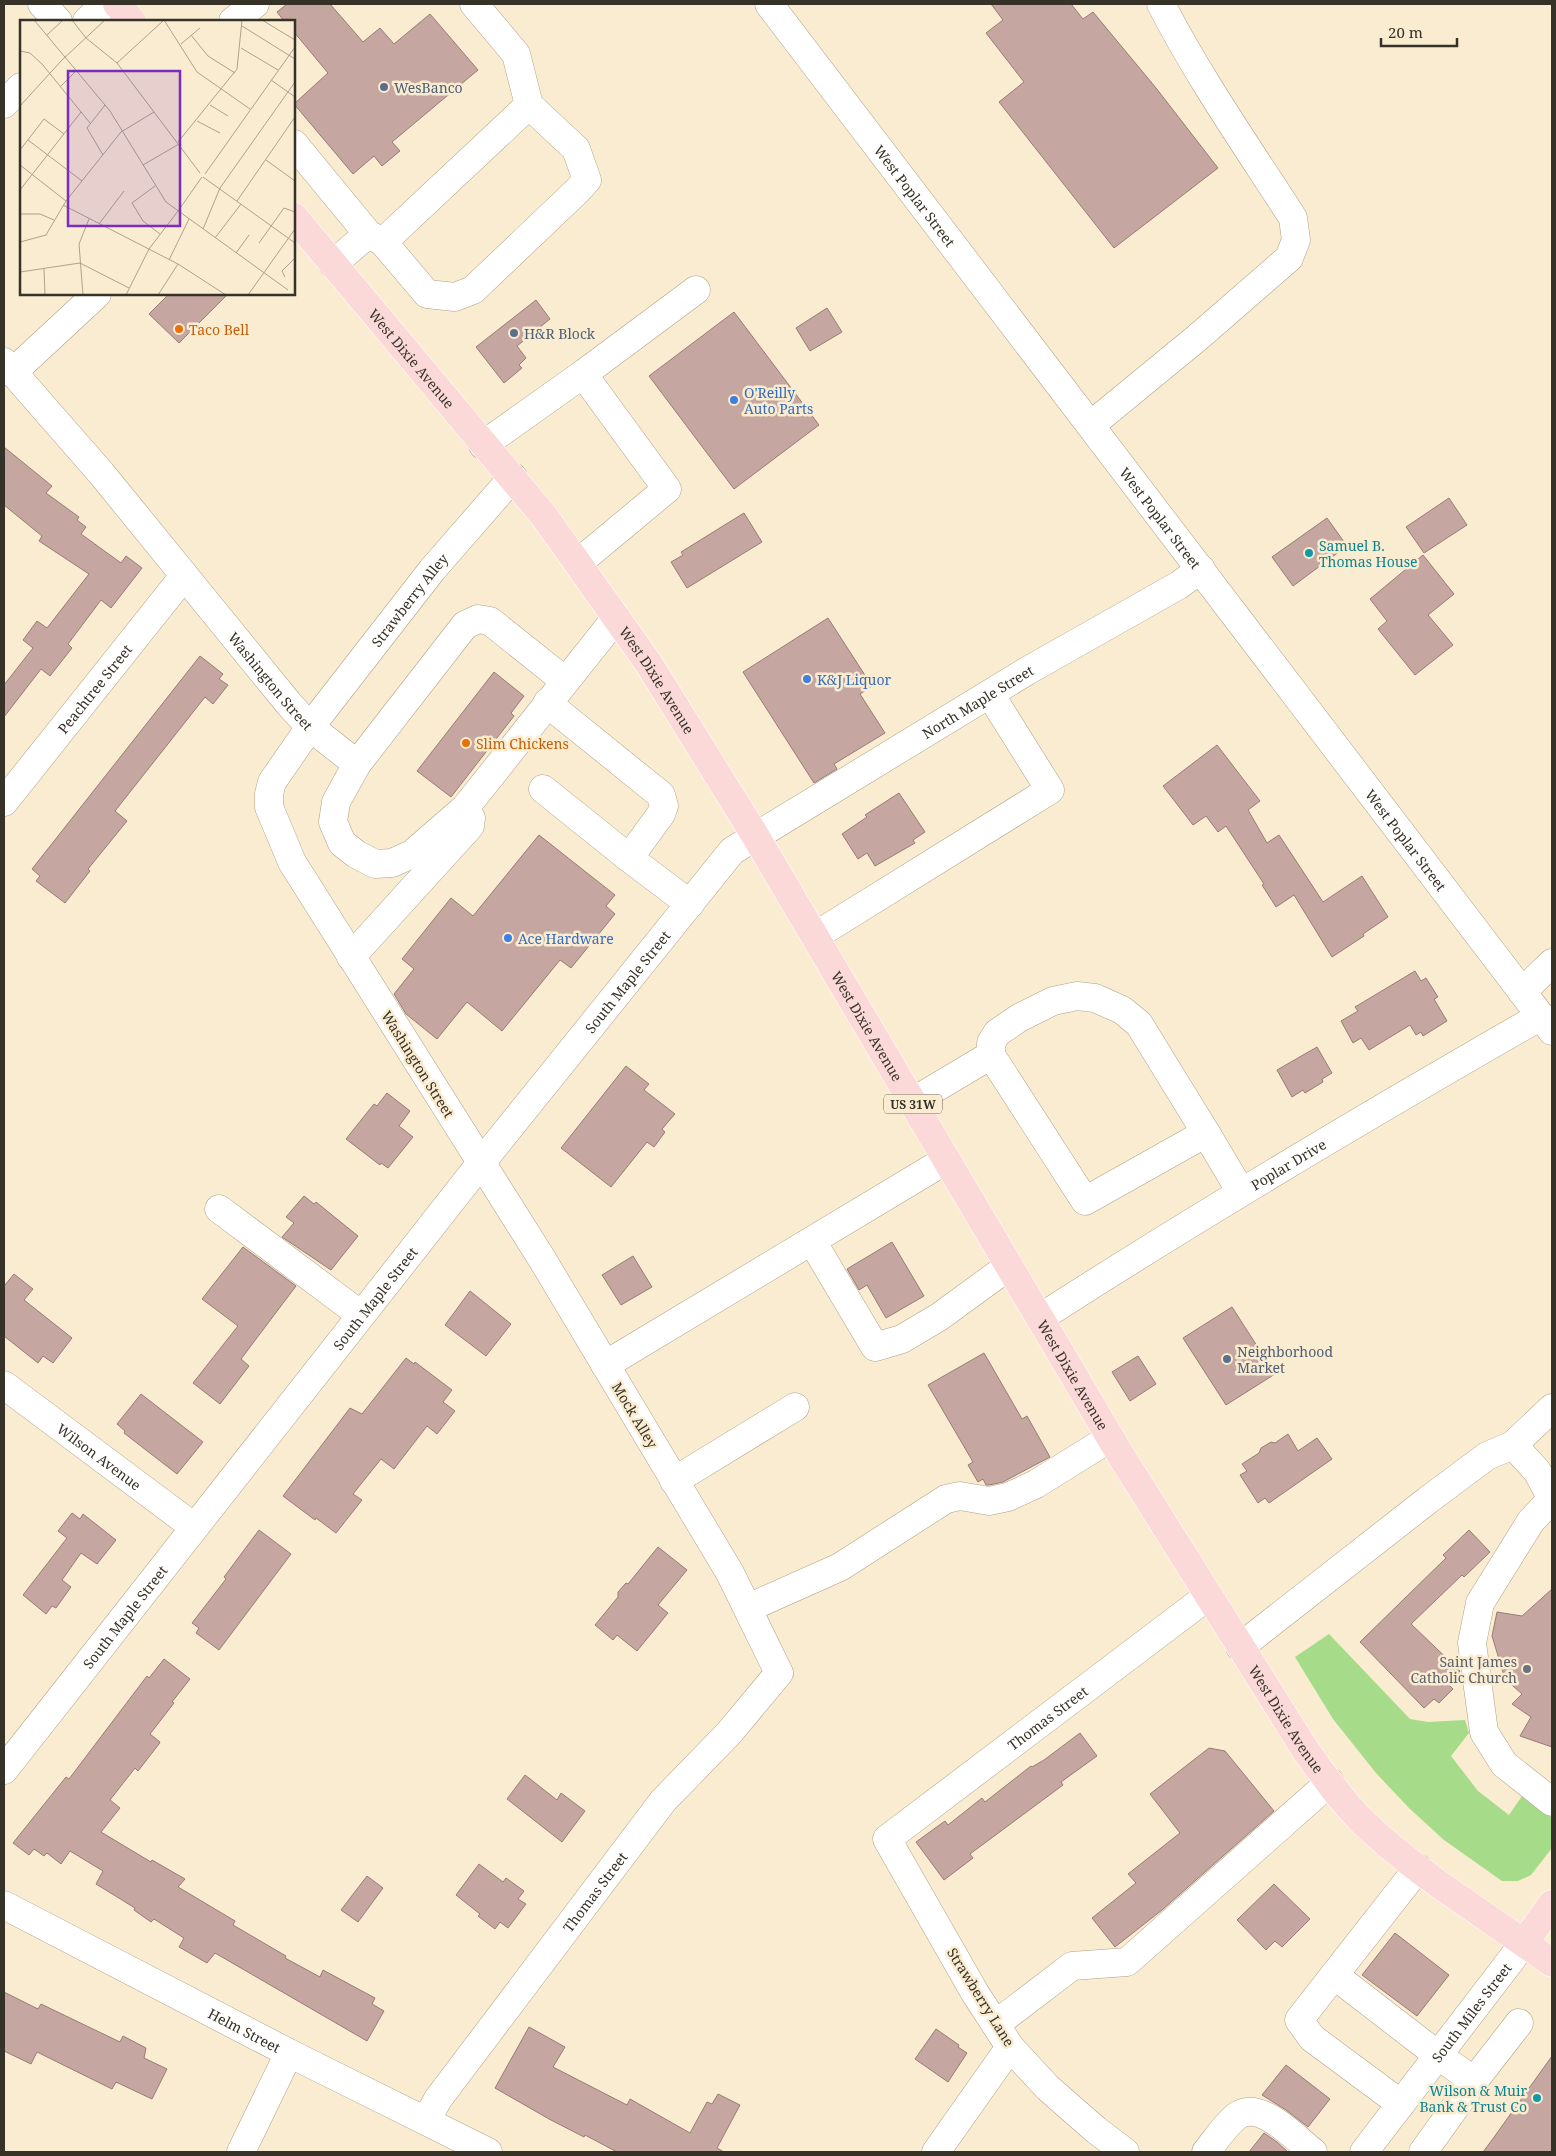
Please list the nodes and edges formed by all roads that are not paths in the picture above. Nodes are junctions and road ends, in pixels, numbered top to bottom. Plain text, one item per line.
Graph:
1 (42, 4) edge
2 (106, 4) edge
3 (117, 4) edge
4 (255, 4) edge
5 (474, 4) edge
6 (770, 4) edge
7 (1161, 4) edge
8 (57, 20) edge
9 (88, 20) edge
10 (131, 20) edge
11 (234, 20) edge
12 (20, 88) edge
13 (4, 104) edge
14 (529, 105) junction
15 (295, 145) edge
16 (295, 217) edge
17 (375, 238) junction
18 (333, 264) junction
19 (696, 290) dead end
20 (96, 295) edge
21 (8, 367) edge
22 (583, 374) junction
23 (1091, 425) junction
24 (483, 445) junction
25 (513, 477) junction
26 (578, 563) junction
27 (1201, 569) junction
28 (184, 576) junction
29 (616, 618) junction
30 (565, 681) junction
31 (990, 694) junction
32 (547, 703) junction
33 (310, 727) junction
34 (357, 764) junction
35 (543, 789) dead end
36 (4, 802) edge
37 (464, 808) junction
38 (756, 837) junction
39 (630, 858) junction
40 (690, 904) junction
41 (815, 936) junction
42 (351, 957) junction
43 (1552, 963) edge
44 (1522, 992) junction
45 (1547, 1023) edge
46 (991, 1055) junction
47 (912, 1102) junction
48 (1206, 1133) junction
49 (946, 1160) junction
50 (481, 1163) junction
51 (1241, 1192) junction
52 (219, 1209) dead end
53 (812, 1241) junction
54 (1009, 1266) junction
55 (361, 1315) junction
56 (1040, 1318) junction
57 (605, 1365) junction
58 (4, 1385) edge
59 (795, 1407) dead end
60 (1552, 1408) edge
61 (1110, 1438) junction
62 (1513, 1445) junction
63 (674, 1481) junction
64 (1552, 1499) edge
65 (194, 1527) junction
66 (1208, 1596) junction
67 (748, 1608) junction
68 (1240, 1647) junction
69 (779, 1673) joint
70 (4, 1770) edge
71 (1330, 1782) junction
72 (1552, 1802) edge
73 (887, 1839) joint
74 (1418, 1868) junction
75 (1552, 1904) edge
76 (4, 1905) edge
77 (1524, 1943) junction
78 (1552, 1962) edge
79 (1334, 1975) junction
80 (1519, 2023) dead end
81 (996, 2024) junction
82 (1010, 2046) junction
83 (289, 2053) junction
84 (1439, 2056) junction
85 (1474, 2081) junction
86 (1401, 2104) junction
87 (426, 2121) junction
88 (241, 2152) edge
89 (488, 2152) edge
90 (936, 2152) edge
91 (1126, 2152) edge
92 (1206, 2152) edge
93 (1313, 2152) edge
94 (1364, 2152) edge
95 (1423, 2152) edge

1 - 8 street
2 - 9 street
3 - 10 main road
4 - 11 street
5 - 14 street
6 - 23 street, West Poplar Street
7 - 23 street
12 - 13 street
14 - 17 street
14 - 17 street
15 - 17 street
16 - 18 main road, West Dixie Avenue / US 31W
17 - 18 street
18 - 24 main road, West Dixie Avenue / US 31W
19 - 22 street
20 - 21 street
21 - 28 street, Washington Street
22 - 24 street
22 - 26 street
23 - 27 street, West Poplar Street
24 - 25 main road, West Dixie Avenue / US 31W
25 - 26 main road, West Dixie Avenue / US 31W
25 - 33 street, Strawberry Alley
26 - 29 main road, West Dixie Avenue / US 31W
27 - 31 street, North Maple Street
27 - 44 street, West Poplar Street
28 - 33 street, Washington Street
28 - 36 street, Peachtree Street
29 - 30 street
29 - 38 main road, West Dixie Avenue / US 31W
30 - 32 street
30 - 34 street
31 - 38 street, North Maple Street
31 - 41 street
32 - 37 street
32 - 39 street
33 - 34 street
33 - 42 street, Washington Street
34 - 37 street
35 - 39 street
37 - 42 street
38 - 40 street, South Maple Street
38 - 41 main road, West Dixie Avenue / US 31W
39 - 40 street
40 - 50 street, South Maple Street
41 - 47 main road, West Dixie Avenue / US 31W
42 - 50 street, Washington Street
43 - 44 street
44 - 45 street, West Poplar Street
45 - 51 street, Poplar Drive
46 - 47 street
46 - 48 street
46 - 48 street
47 - 49 main road, West Dixie Avenue / US 31W
48 - 51 street
49 - 53 street
49 - 54 main road, West Dixie Avenue / US 31W
50 - 55 street, South Maple Street
50 - 57 street, Mock Alley
51 - 56 street, Poplar Drive
52 - 55 street
53 - 54 street
53 - 57 street
54 - 56 main road, West Dixie Avenue / US 31W
55 - 65 street, South Maple Street
56 - 61 main road, West Dixie Avenue / US 31W
57 - 63 street, Mock Alley
58 - 65 street, Wilson Avenue
59 - 63 street
60 - 62 street
61 - 66 main road, West Dixie Avenue / US 31W
61 - 67 street
62 - 64 street
62 - 68 street
63 - 67 street, Mock Alley
64 - 72 street
65 - 70 street, South Maple Street
66 - 68 main road, West Dixie Avenue / US 31W
66 - 73 street, Thomas Street
67 - 69 street, Mock Alley
68 - 71 main road, West Dixie Avenue / US 31W
69 - 87 street, Thomas Street
71 - 74 main road, West Dixie Avenue / US 31W
71 - 81 street
73 - 81 street, Strawberry Lane
74 - 77 main road, West Dixie Avenue / US 31W
74 - 79 street
75 - 77 main road
76 - 83 street, Helm Street
77 - 78 main road, West Dixie Avenue / US 31W
77 - 84 street, South Miles Street
79 - 84 street
79 - 86 street
80 - 85 street
81 - 82 street, Strawberry Lane
82 - 90 street
82 - 91 street, Strawberry Lane
83 - 87 street, Helm Street
83 - 88 street
84 - 85 street
84 - 86 street, South Miles Street
85 - 95 street
86 - 94 street, South Miles Street
87 - 89 street, Helm Street
92 - 93 street

